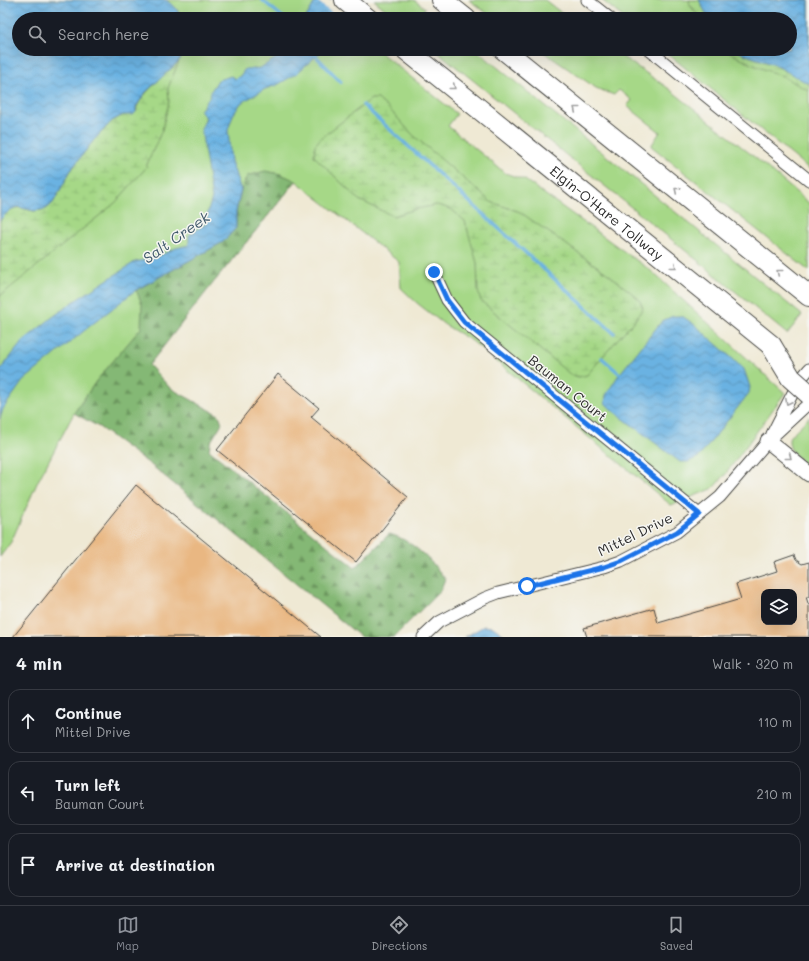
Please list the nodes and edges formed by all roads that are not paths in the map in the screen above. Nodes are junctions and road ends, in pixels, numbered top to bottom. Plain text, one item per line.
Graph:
1 (345, 0) edge
2 (442, 0) edge
3 (587, 0) edge
4 (360, 12) edge
5 (457, 12) edge
6 (602, 12) edge
7 (414, 56) edge
8 (512, 56) edge
9 (657, 56) edge
10 (809, 180) edge
11 (434, 272) dead end
12 (809, 296) edge
13 (771, 345) junction
14 (809, 369) edge
15 (809, 376) edge
16 (809, 394) edge
17 (809, 403) edge
18 (768, 441) junction
19 (809, 474) edge
20 (699, 514) junction
21 (423, 637) edge

1 - 4 highway
2 - 5 highway
3 - 6 street
7 -> 13 highway, Elgin-O'Hare Tollway
12 -> 8 highway
9 - 10 street
11 - 20 street, Bauman Court
13 - 15 highway, Elgin-O'Hare Tollway
13 - 16 highway, bridge
14 -> 18 street, Mittel Drive
17 - 18 street, Mittel Drive
18 -> 19 main road
18 - 20 street, Mittel Drive
20 - 21 street, Mittel Drive

